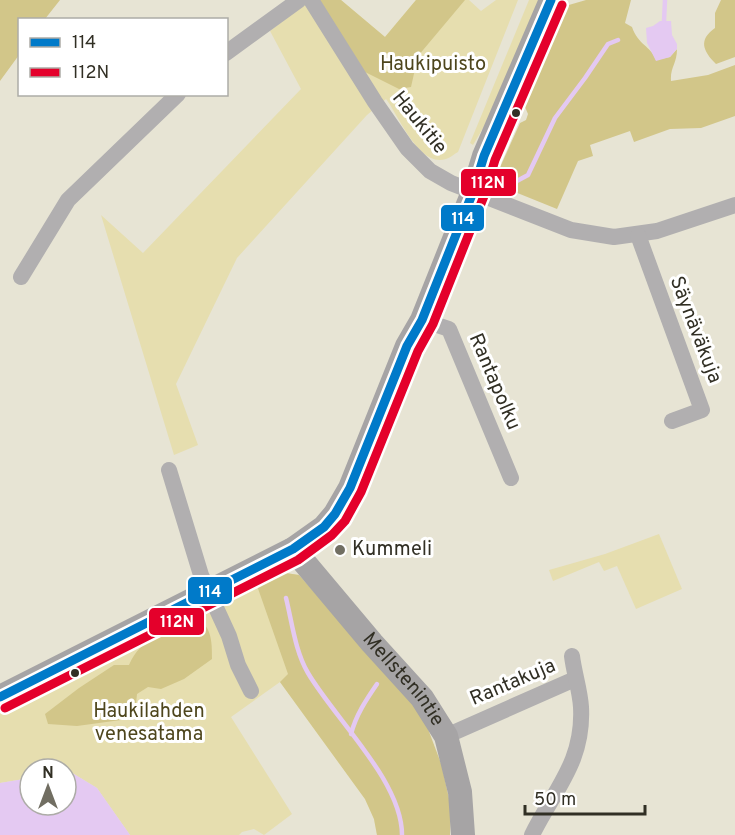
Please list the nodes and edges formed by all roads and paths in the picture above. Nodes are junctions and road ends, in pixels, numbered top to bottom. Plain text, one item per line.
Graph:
1 (299, 0) edge
2 (311, 0) edge
3 (551, 0) edge
4 (228, 52) edge
5 (176, 96) edge
6 (473, 192) junction
7 (735, 205) edge
8 (638, 235) junction
9 (21, 277) dead end
10 (422, 320) junction
11 (672, 421) dead end
12 (169, 470) dead end
13 (511, 478) dead end
14 (293, 549) junction
15 (211, 592) junction
16 (572, 656) dead end
17 (575, 679) junction
18 (251, 691) dead end
19 (0, 697) edge
20 (446, 736) junction
21 (463, 835) edge
22 (532, 835) edge

1 - 4 street
2 - 6 street, Haukitie
3 - 6 street
5 - 9 street
6 - 8 street, Haukitie
6 - 10 street
7 - 8 street, Haukitie
8 - 11 street, Säynäväkuja
10 - 13 street, Rantapolku
10 - 14 street
12 - 15 street
14 - 15 street
14 - 20 street, Mellstenintie
15 - 18 street
15 - 19 street
16 - 17 street
17 - 20 street, Rantakuja
17 - 22 street, Rantakuja
20 - 21 street, Mellstenintie

